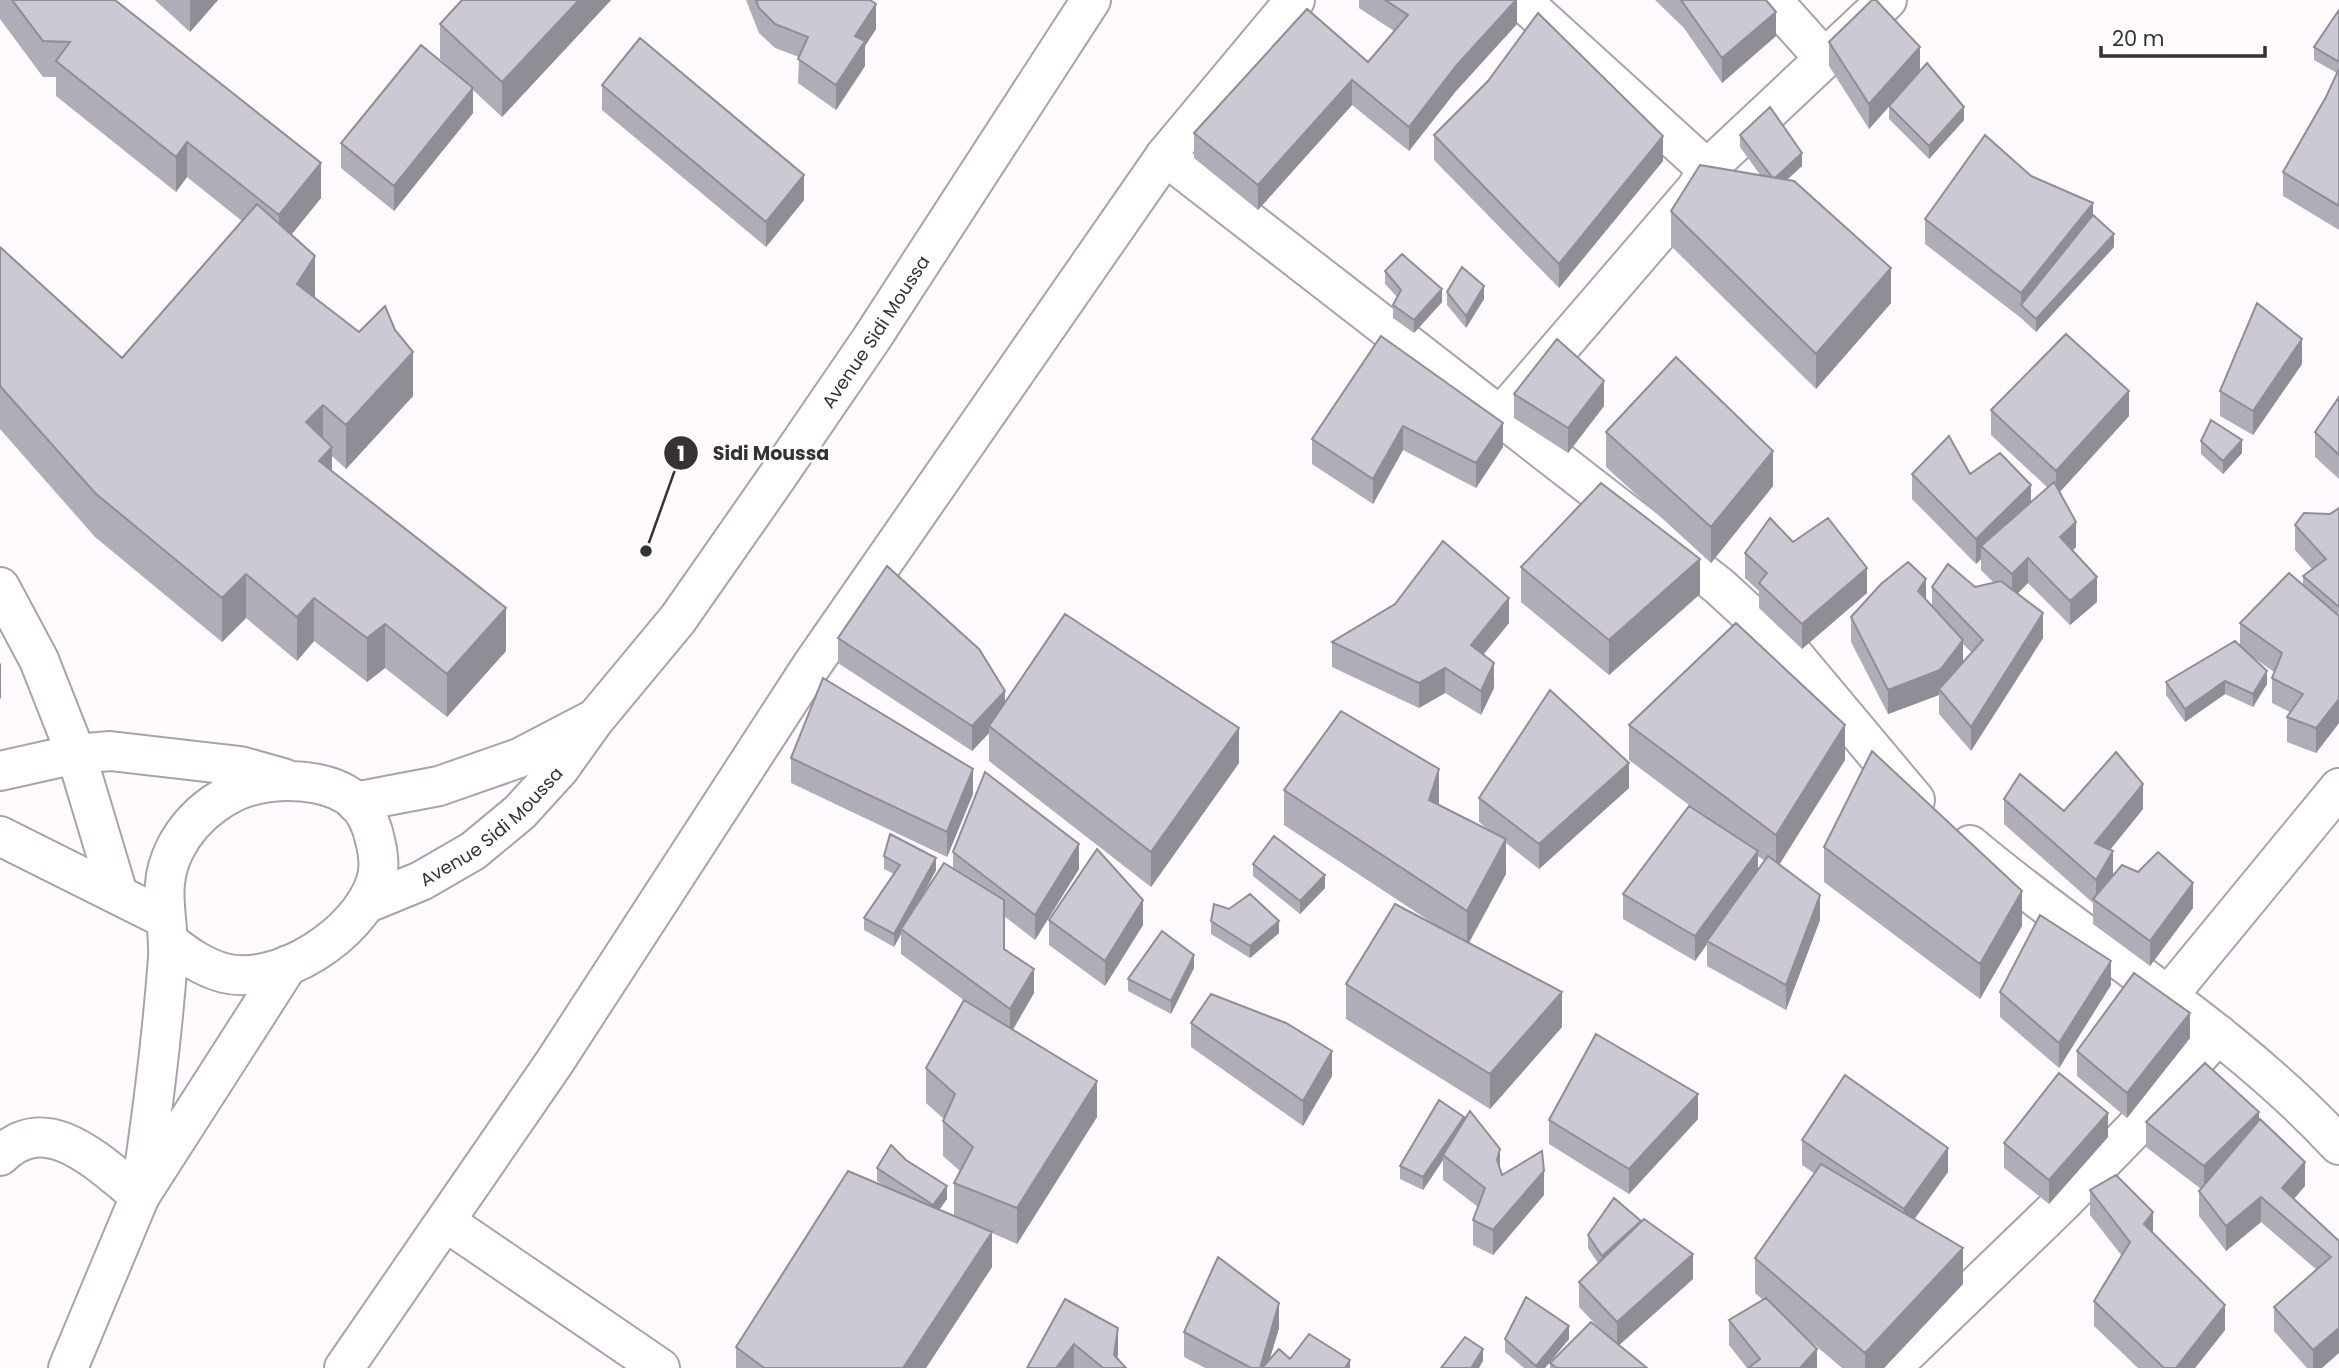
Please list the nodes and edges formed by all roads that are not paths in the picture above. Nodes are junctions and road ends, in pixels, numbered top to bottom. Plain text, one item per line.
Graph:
1 (1091, 0) edge
2 (1295, 0) edge
3 (1521, 0) edge
4 (1772, 0) edge
5 (1887, 0) edge
6 (1824, 58) junction
7 (1166, 156) junction
8 (1707, 169) junction
9 (1499, 418) junction
10 (0, 587) edge
11 (595, 719) junction
12 (76, 754) junction
13 (0, 771) edge
14 (288, 780) junction
15 (2339, 788) edge
16 (355, 802) junction
17 (0, 836) edge
18 (118, 894) junction
19 (365, 904) junction
20 (166, 930) junction
21 (288, 965) junction
22 (2168, 996) junction
23 (2218, 1034) junction
24 (2339, 1145) edge
25 (0, 1156) edge
26 (140, 1196) junction
27 (446, 1222) junction
28 (68, 1368) edge
29 (344, 1368) edge
30 (660, 1368) edge
31 (1891, 1368) edge

1 - 11 street, Avenue Sidi Moussa
2 - 7 street
3 - 8 street
4 - 6 street
5 - 6 street
6 - 8 street
7 - 9 street
7 - 27 street
8 - 9 street
9 - 22 street
10 - 12 street
11 - 16 street, Avenue Sidi Moussa
11 - 19 street, Avenue Sidi Moussa
12 - 13 street
12 - 14 street
12 - 18 street
14 - 16 street
14 - 20 street
15 - 22 street
16 - 19 street
17 - 18 street
18 - 20 street
19 - 21 street
20 - 21 street
20 - 26 street
21 - 26 street
22 - 23 street
23 - 24 street
23 - 31 street
25 - 26 street
26 - 28 street
27 - 29 street
27 - 30 street

